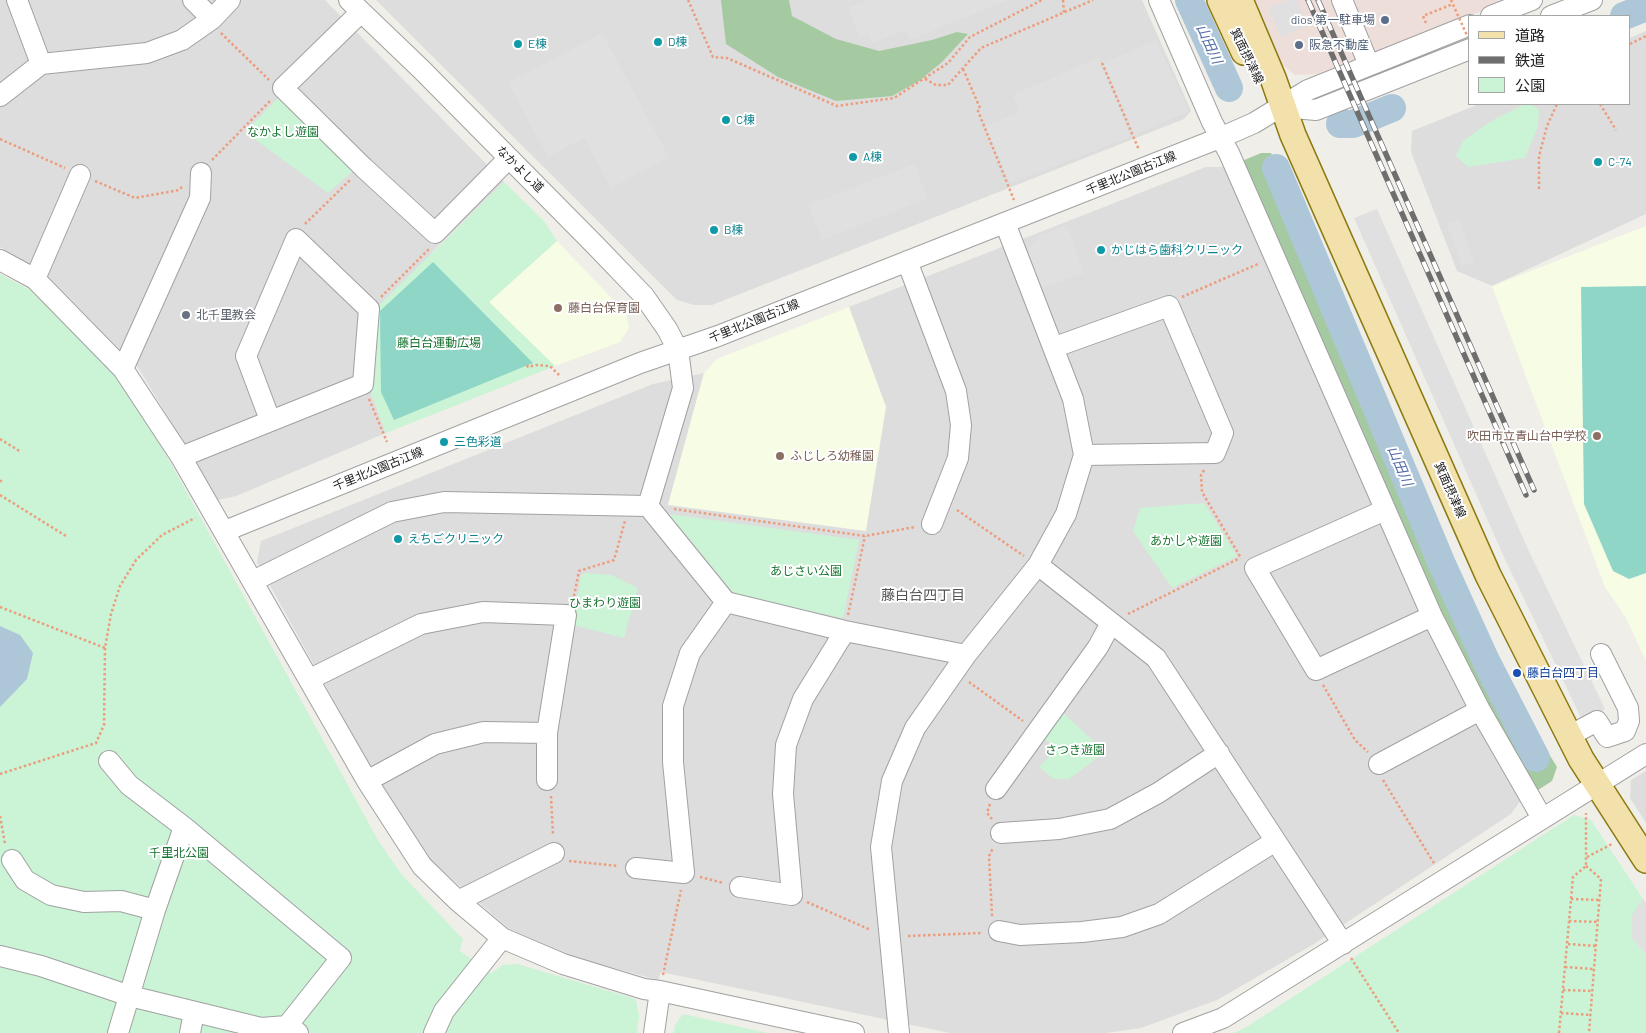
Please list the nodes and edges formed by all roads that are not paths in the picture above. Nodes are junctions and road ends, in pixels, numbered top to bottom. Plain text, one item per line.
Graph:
1 (16, 0) edge
2 (193, 0) edge
3 (230, 0) edge
4 (1159, 0) edge
5 (1220, 0) edge
6 (1240, 0) edge
7 (1342, 0) edge
8 (1532, 0) edge
9 (1584, 1) edge
10 (355, 6) edge
11 (1494, 15) edge
12 (1546, 15) edge
13 (1553, 15) edge
14 (212, 19) junction
15 (1468, 26) edge
16 (1468, 50) edge
17 (41, 64) junction
18 (1368, 64) junction
19 (0, 96) edge
20 (1282, 107) junction
21 (1222, 137) junction
22 (508, 159) junction
23 (201, 173) road end
24 (80, 175) road end
25 (1005, 223) junction
26 (0, 260) edge
27 (907, 261) junction
28 (34, 279) junction
29 (1055, 347) junction
30 (678, 350) junction
31 (123, 369) junction
32 (270, 420) junction
33 (1084, 455) junction
34 (181, 457) junction
35 (639, 506) junction
36 (1385, 510) junction
37 (932, 524) road end
38 (225, 531) junction
39 (1038, 566) junction
40 (253, 581) junction
41 (726, 602) junction
42 (1432, 616) junction
43 (1111, 623) junction
44 (845, 631) junction
45 (966, 654) junction
46 (1601, 654) dead end
47 (310, 679) junction
48 (1480, 710) junction
49 (547, 733) junction
50 (1569, 736) junction
51 (1218, 753) junction
52 (1646, 754) edge
53 (109, 761) dead end
54 (1380, 764) road end
55 (547, 780) road end
56 (367, 781) junction
57 (1598, 784) junction
58 (996, 789) dead end
59 (1542, 818) junction
60 (184, 827) junction
61 (1001, 833) road end
62 (1274, 842) junction
63 (1636, 844) edge
64 (554, 853) road end
65 (9, 854) road end
66 (636, 868) road end
67 (740, 887) road end
68 (458, 901) junction
69 (154, 910) junction
70 (999, 931) road end
71 (502, 938) junction
72 (1346, 950) junction
73 (0, 956) edge
74 (662, 984) junction
75 (130, 996) junction
76 (194, 1012) junction
77 (293, 1030) edge
78 (118, 1033) edge
79 (190, 1033) edge
80 (434, 1033) edge
81 (654, 1033) edge
82 (854, 1033) edge
83 (899, 1033) edge
84 (1182, 1033) edge

1 - 17 street
2 - 14 street
3 - 14 street
4 - 21 street
5 - 20 main road, 箕面摂津線
6 - 20 main road, 箕面摂津線
7 - 18 street
8 - 11 street
8 - 12 street
9 - 13 street
10 - 22 street, なかよし道
10 - 22 street
14 - 17 street
15 - 18 street, 千里北公園古江線
16 - 20 street
17 - 19 street
18 - 20 street, 千里北公園古江線
20 - 21 street, 千里北公園古江線
20 - 50 main road, 箕面摂津線
21 - 25 street, 千里北公園古江線
21 - 36 street
22 - 30 street, なかよし道
23 - 31 street
24 - 28 street
25 - 27 street, 千里北公園古江線
25 - 29 street
26 - 28 street
27 - 30 street, 千里北公園古江線
27 - 37 street
28 - 31 street
29 - 33 street
29 - 33 street
30 - 35 street
30 - 38 street, 千里北公園古江線
31 - 34 street
32 - 32 street
32 - 34 street
33 - 39 street
34 - 38 street
35 - 40 street
35 - 41 street
36 - 42 street
36 - 42 street
38 - 40 street
39 - 43 street
39 - 45 street
40 - 47 street
41 - 44 street
41 - 66 street
42 - 48 street
43 - 51 street
43 - 58 street
44 - 45 street
44 - 67 street
45 - 83 street
46 - 50 street
47 - 49 street
47 - 56 street
48 - 54 street
48 - 59 street
49 - 55 street
49 - 56 street
50 - 57 main road, 箕面摂津線
51 - 61 street
51 - 62 street
52 - 57 street
53 - 60 street
56 - 68 street
57 - 59 street
57 - 63 main road, 箕面摂津線
59 - 72 street
60 - 69 street
60 - 77 street
62 - 70 street
62 - 72 street
64 - 68 street
65 - 69 street
68 - 71 street
69 - 75 street
71 - 74 street
71 - 80 street
72 - 84 street
73 - 75 street
74 - 81 street
74 - 82 street
75 - 76 street
75 - 78 street
76 - 77 street
76 - 79 street

